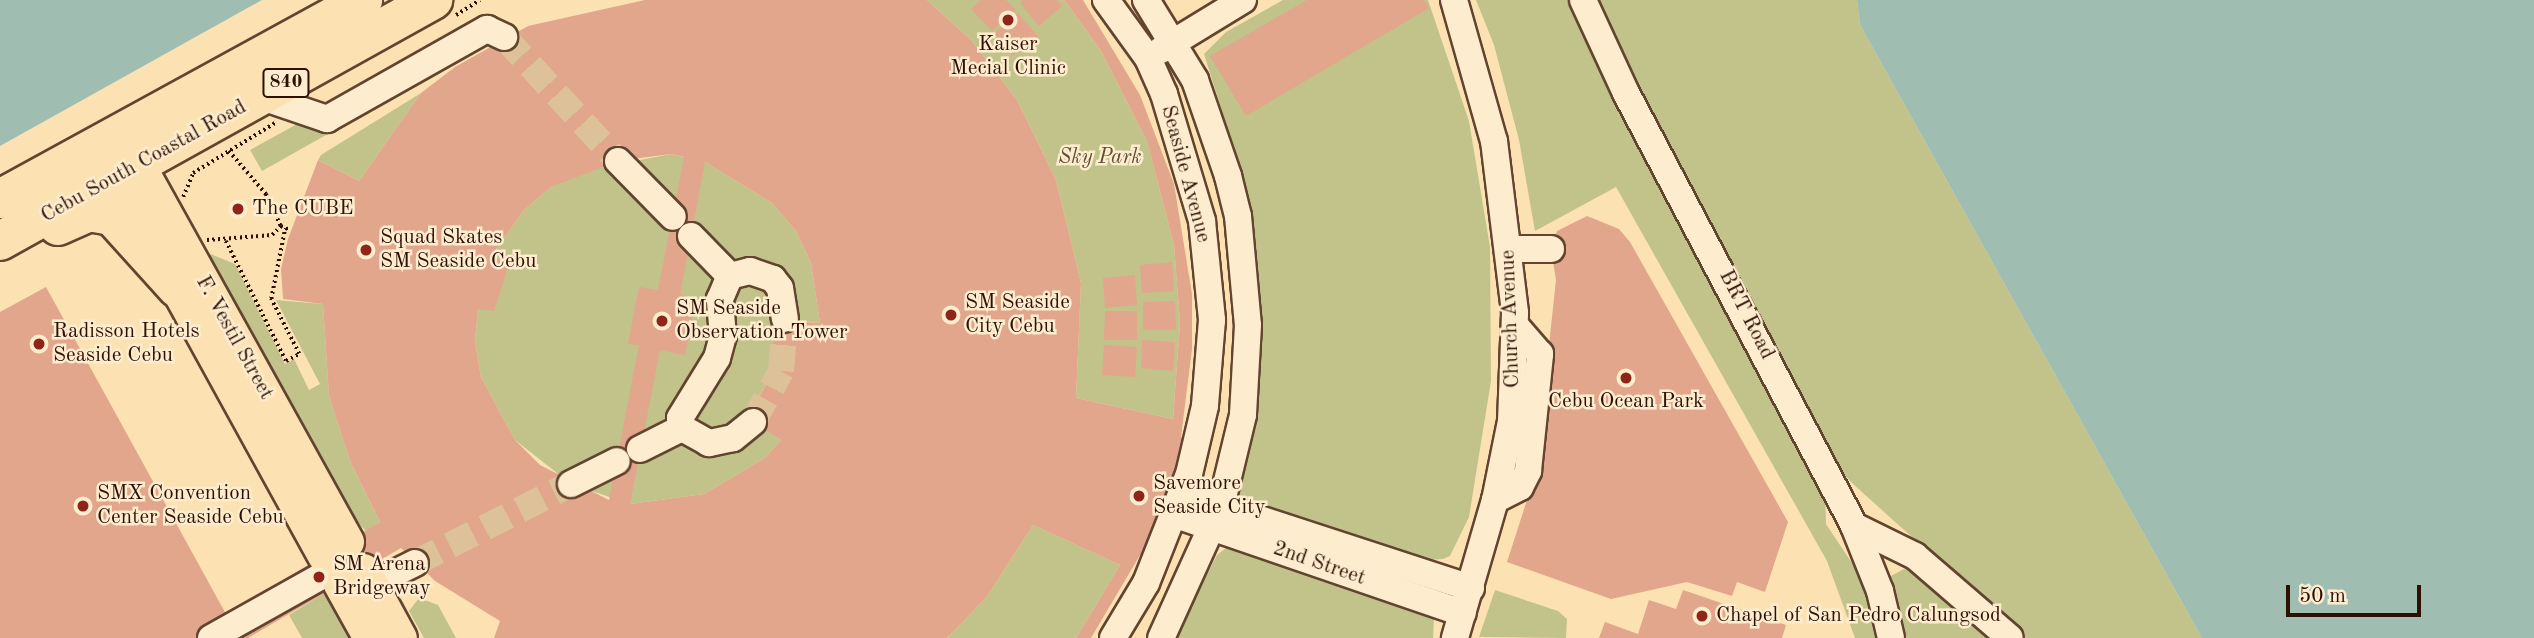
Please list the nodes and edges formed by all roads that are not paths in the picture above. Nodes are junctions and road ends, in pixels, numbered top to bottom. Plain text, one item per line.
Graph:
1 (363, 0) edge
2 (433, 0) edge
3 (1106, 0) edge
4 (1146, 0) edge
5 (1243, 0) edge
6 (1454, 0) edge
7 (1583, 0) edge
8 (495, 33) dead end
9 (1174, 41) junction
10 (1148, 58) junction
11 (262, 97) junction
12 (125, 159) junction
13 (618, 161) tunnel mouth
14 (0, 199) edge
15 (673, 217) dead end
16 (691, 236) dead end
17 (0, 241) edge
18 (0, 247) edge
19 (1510, 249) junction
20 (1550, 249) dead end
21 (730, 276) junction
22 (177, 288) junction
23 (785, 319) tunnel mouth
24 (753, 422) tunnel mouth
25 (682, 428) junction
26 (571, 484) tunnel mouth
27 (1179, 505) junction
28 (1217, 517) junction
29 (1854, 526) junction
30 (415, 563) tunnel mouth
31 (346, 568) junction
32 (1471, 588) junction
33 (1459, 626) edge
34 (212, 638) edge
35 (370, 638) edge
36 (400, 638) edge
37 (1113, 638) edge
38 (1161, 638) edge
39 (1891, 638) edge
40 (2010, 638) edge

1 - 12 highway, Cebu South Coastal Road / 840
2 - 11 highway, Cebu South Coastal Road / 840
3 - 10 street, Seaside Avenue
4 - 9 street, Seaside Avenue
5 - 9 street
6 - 19 street, Church Avenue
7 - 29 street, BRT Road
8 - 11 street
9 - 10 street
9 - 28 street, Seaside Avenue
10 - 27 street, Seaside Avenue
11 - 12 highway, Cebu South Coastal Road / 840
12 - 14 highway, Cebu South Coastal Road / 840
12 - 17 highway, Cebu South Coastal Road / 840
12 - 22 main road, F. Vestil Street
12 - 31 main road, F. Vestil Street
13 - 15 street
16 - 21 street
18 - 22 highway
19 - 20 street
19 - 32 street, Church Avenue
21 - 23 street
21 - 25 street
22 - 31 main road, F. Vestil Street
24 - 25 street
25 - 26 street
27 - 28 street, 2nd Street
27 - 37 street, Seaside Avenue
28 - 32 street, 2nd Street
28 - 33 street, 2nd Street
28 - 38 street, Seaside Avenue
29 - 39 street, BRT Road
29 - 40 street
30 - 31 street
31 - 34 street
31 - 35 main road, F. Vestil Street
31 - 36 main road, F. Vestil Street
32 - 33 street, Church Avenue

